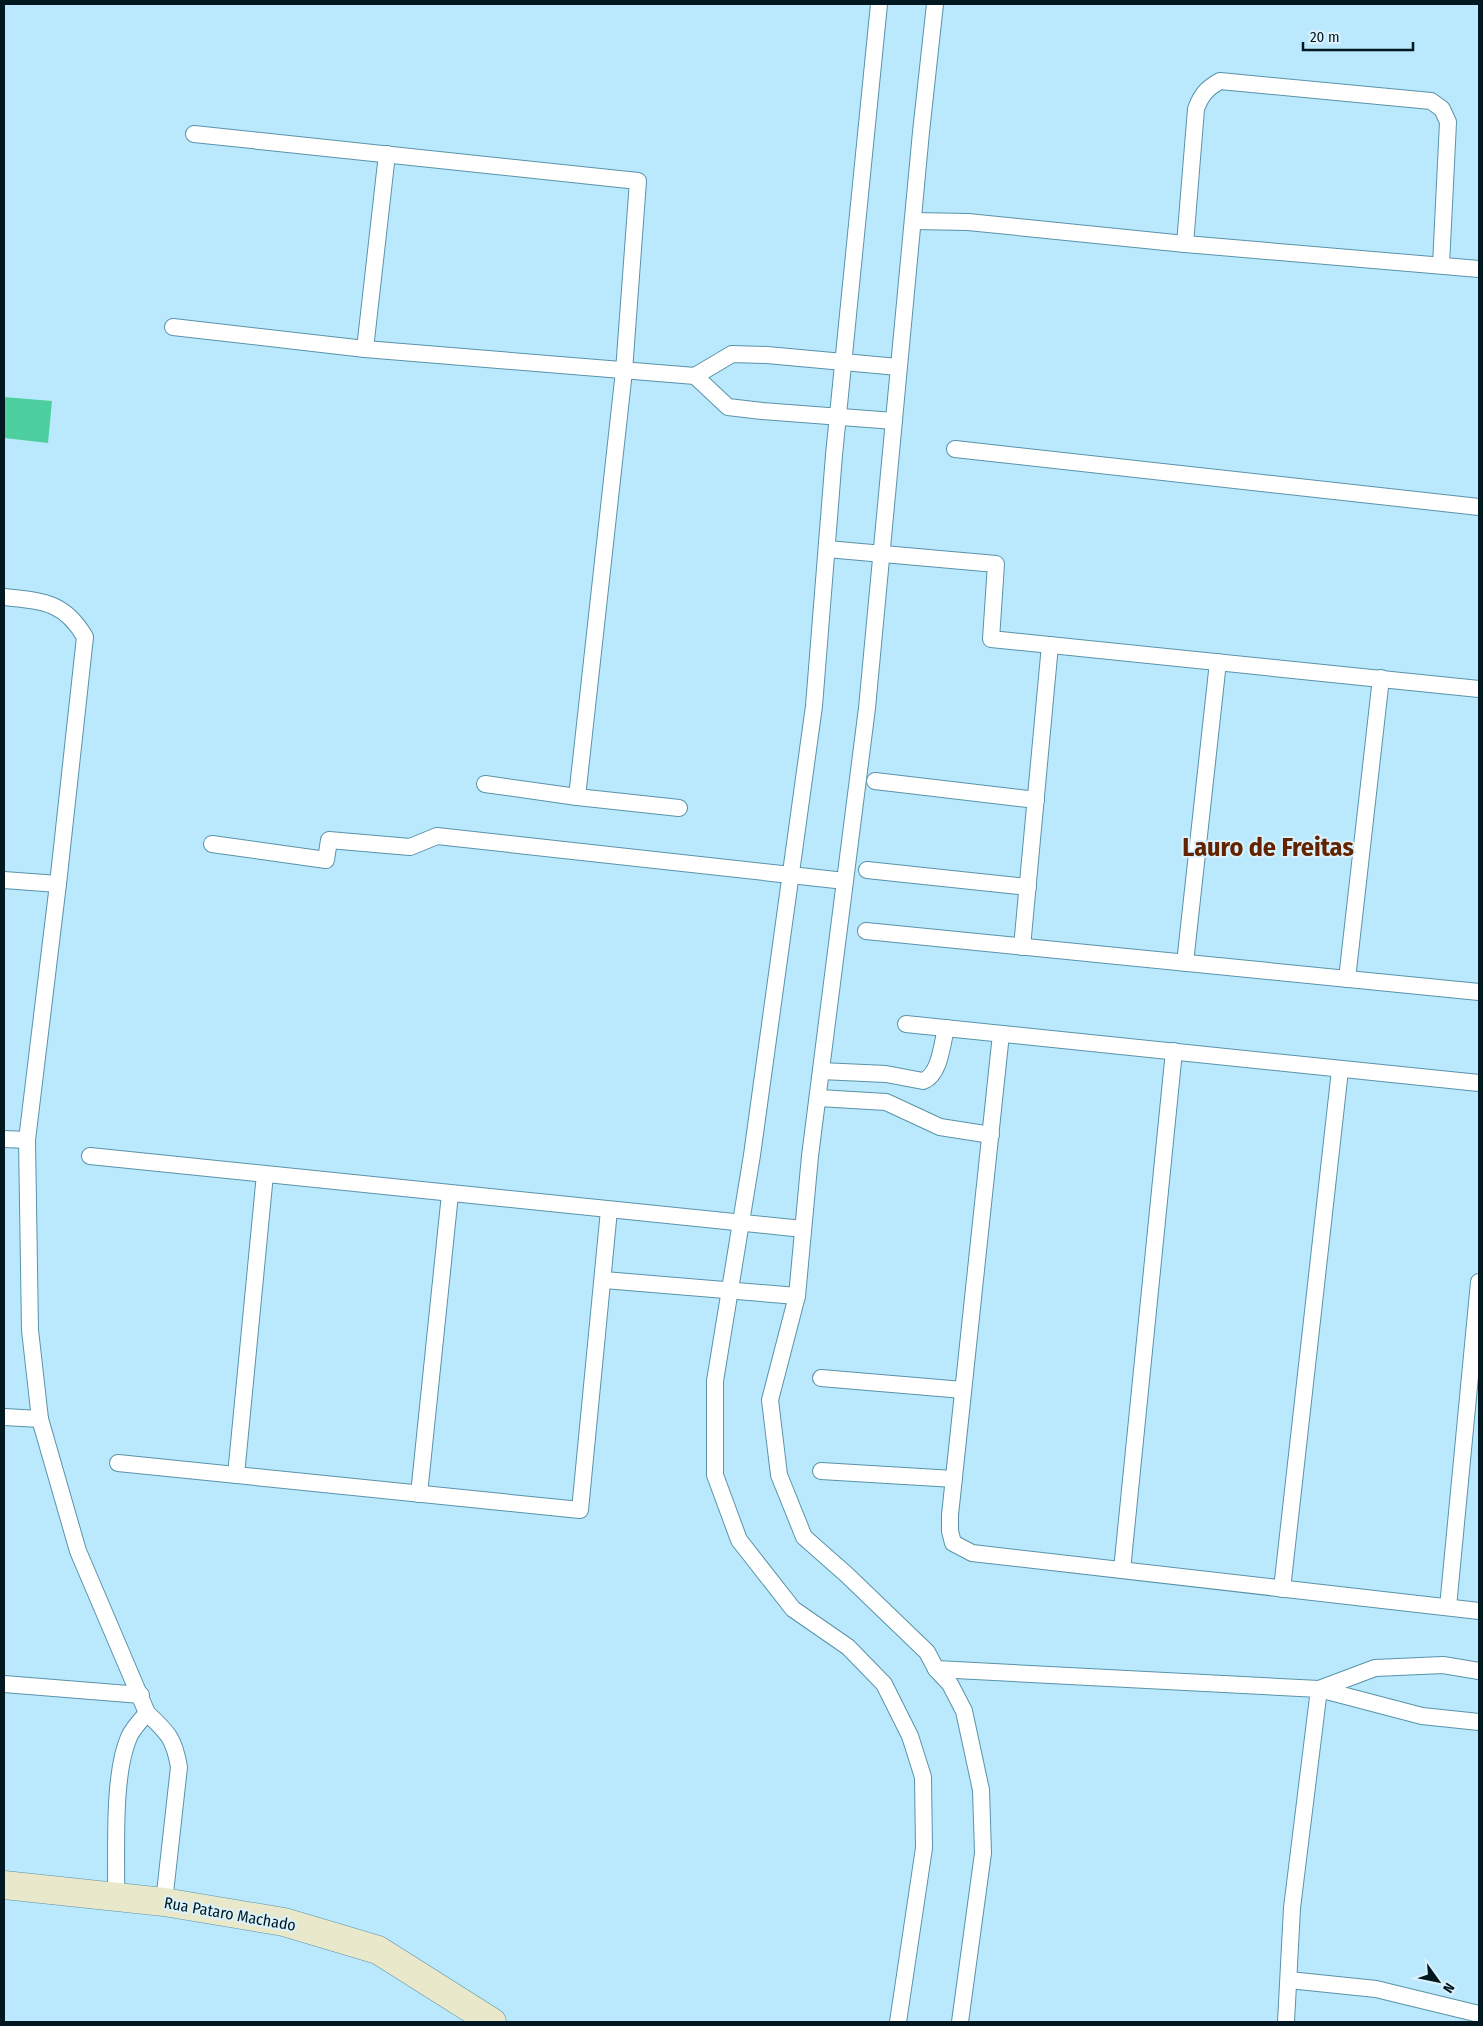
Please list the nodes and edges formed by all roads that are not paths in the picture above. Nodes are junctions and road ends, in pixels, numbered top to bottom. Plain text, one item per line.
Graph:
1 (879, 4) edge
2 (935, 4) edge
3 (194, 134) dead end
4 (387, 154) junction
5 (913, 221) junction
6 (1185, 244) junction
7 (1440, 265) junction
8 (1479, 269) edge
9 (173, 327) dead end
10 (365, 349) junction
11 (844, 363) junction
12 (898, 367) junction
13 (624, 371) junction
14 (695, 376) junction
15 (839, 417) junction
16 (894, 421) junction
17 (955, 449) dead end
18 (1479, 506) edge
19 (826, 549) junction
20 (882, 554) junction
21 (4, 597) edge
22 (1050, 645) junction
23 (1218, 662) junction
24 (1380, 678) junction
25 (1479, 688) edge
26 (874, 780) dead end
27 (485, 784) dead end
28 (577, 797) junction
29 (1036, 800) junction
30 (679, 808) dead end
31 (212, 844) dead end
32 (867, 870) dead end
33 (791, 874) junction
34 (4, 880) edge
35 (845, 881) junction
36 (58, 884) junction
37 (1028, 887) junction
38 (866, 932) dead end
39 (1022, 947) junction
40 (1185, 963) junction
41 (1347, 979) junction
42 (1479, 992) edge
43 (906, 1024) dead end
44 (946, 1028) junction
45 (1001, 1034) junction
46 (1174, 1051) junction
47 (1340, 1070) junction
48 (821, 1071) junction
49 (1479, 1083) edge
50 (819, 1098) junction
51 (991, 1135) junction
52 (4, 1139) edge
53 (27, 1140) junction
54 (90, 1156) dead end
55 (265, 1174) junction
56 (450, 1194) junction
57 (610, 1210) junction
58 (741, 1223) junction
59 (803, 1230) junction
60 (604, 1280) junction
61 (1479, 1282) edge
62 (730, 1290) junction
63 (797, 1296) junction
64 (821, 1378) dead end
65 (963, 1390) junction
66 (4, 1417) edge
67 (40, 1419) junction
68 (118, 1464) dead end
69 (821, 1471) dead end
70 (236, 1475) junction
71 (954, 1479) junction
72 (419, 1494) junction
73 (1122, 1570) junction
74 (1282, 1589) junction
75 (1448, 1607) junction
76 (1479, 1611) edge
77 (936, 1669) junction
78 (1479, 1671) edge
79 (4, 1684) edge
80 (1319, 1689) junction
81 (141, 1695) junction
82 (147, 1713) junction
83 (1479, 1722) edge
84 (4, 1885) edge
85 (116, 1897) junction
86 (164, 1902) junction
87 (1289, 1980) junction
88 (1479, 2014) edge
89 (492, 2022) edge
90 (898, 2022) edge
91 (960, 2022) edge
92 (1286, 2022) edge

1 - 11 lane
2 - 5 lane
3 - 4 lane
4 - 10 lane
4 - 13 lane
5 - 6 lane
5 - 12 lane
6 - 7 lane
6 - 7 lane
7 - 8 lane
9 - 10 lane
10 - 13 lane
11 - 12 lane
11 - 14 lane
11 - 15 lane
12 - 16 lane
13 - 14 lane
13 - 28 lane
14 - 15 lane
15 - 16 lane
15 - 19 lane
16 - 20 lane
17 - 18 lane
19 - 20 lane
19 - 33 lane
20 - 22 lane
20 - 35 lane
21 - 36 lane
22 - 23 lane
22 - 29 lane
23 - 24 lane
23 - 40 lane
24 - 25 lane
24 - 41 lane
26 - 29 lane
27 - 28 lane
28 - 30 lane
29 - 37 lane
31 - 33 lane
32 - 37 lane
33 - 35 lane
33 - 58 lane
34 - 36 lane
35 - 48 lane
36 - 53 lane
37 - 39 lane
38 - 39 lane
39 - 40 lane
40 - 41 lane
41 - 42 lane
43 - 44 lane
44 - 45 lane
44 - 48 lane
45 - 46 lane
45 - 51 lane
46 - 47 lane
46 - 73 lane
47 - 49 lane
47 - 74 lane
48 - 50 lane
50 - 51 lane
50 - 59 lane
51 - 65 lane
52 - 53 lane
53 - 67 lane
54 - 55 lane
55 - 56 lane
55 - 70 lane
56 - 57 lane
56 - 72 lane
57 - 58 lane
57 - 60 lane
58 - 59 lane
58 - 62 lane
59 - 63 lane
60 - 62 lane
60 - 72 lane
61 - 75 lane
62 - 63 lane
62 - 90 lane
63 - 77 lane
64 - 65 lane
65 - 71 lane
66 - 67 lane
67 - 81 lane
68 - 70 lane
69 - 71 lane
70 - 72 lane
71 - 73 lane
73 - 74 lane
74 - 75 lane
75 - 76 lane
77 - 80 lane
77 - 91 lane
78 - 80 lane
79 - 81 lane
80 - 83 lane
80 - 87 lane
81 - 82 lane
82 - 85 lane
82 - 86 lane
84 - 85 street, Rua Pataro Machado
85 - 86 street, Rua Pataro Machado
86 - 89 street, Rua Pataro Machado
87 - 88 lane
87 - 92 lane

